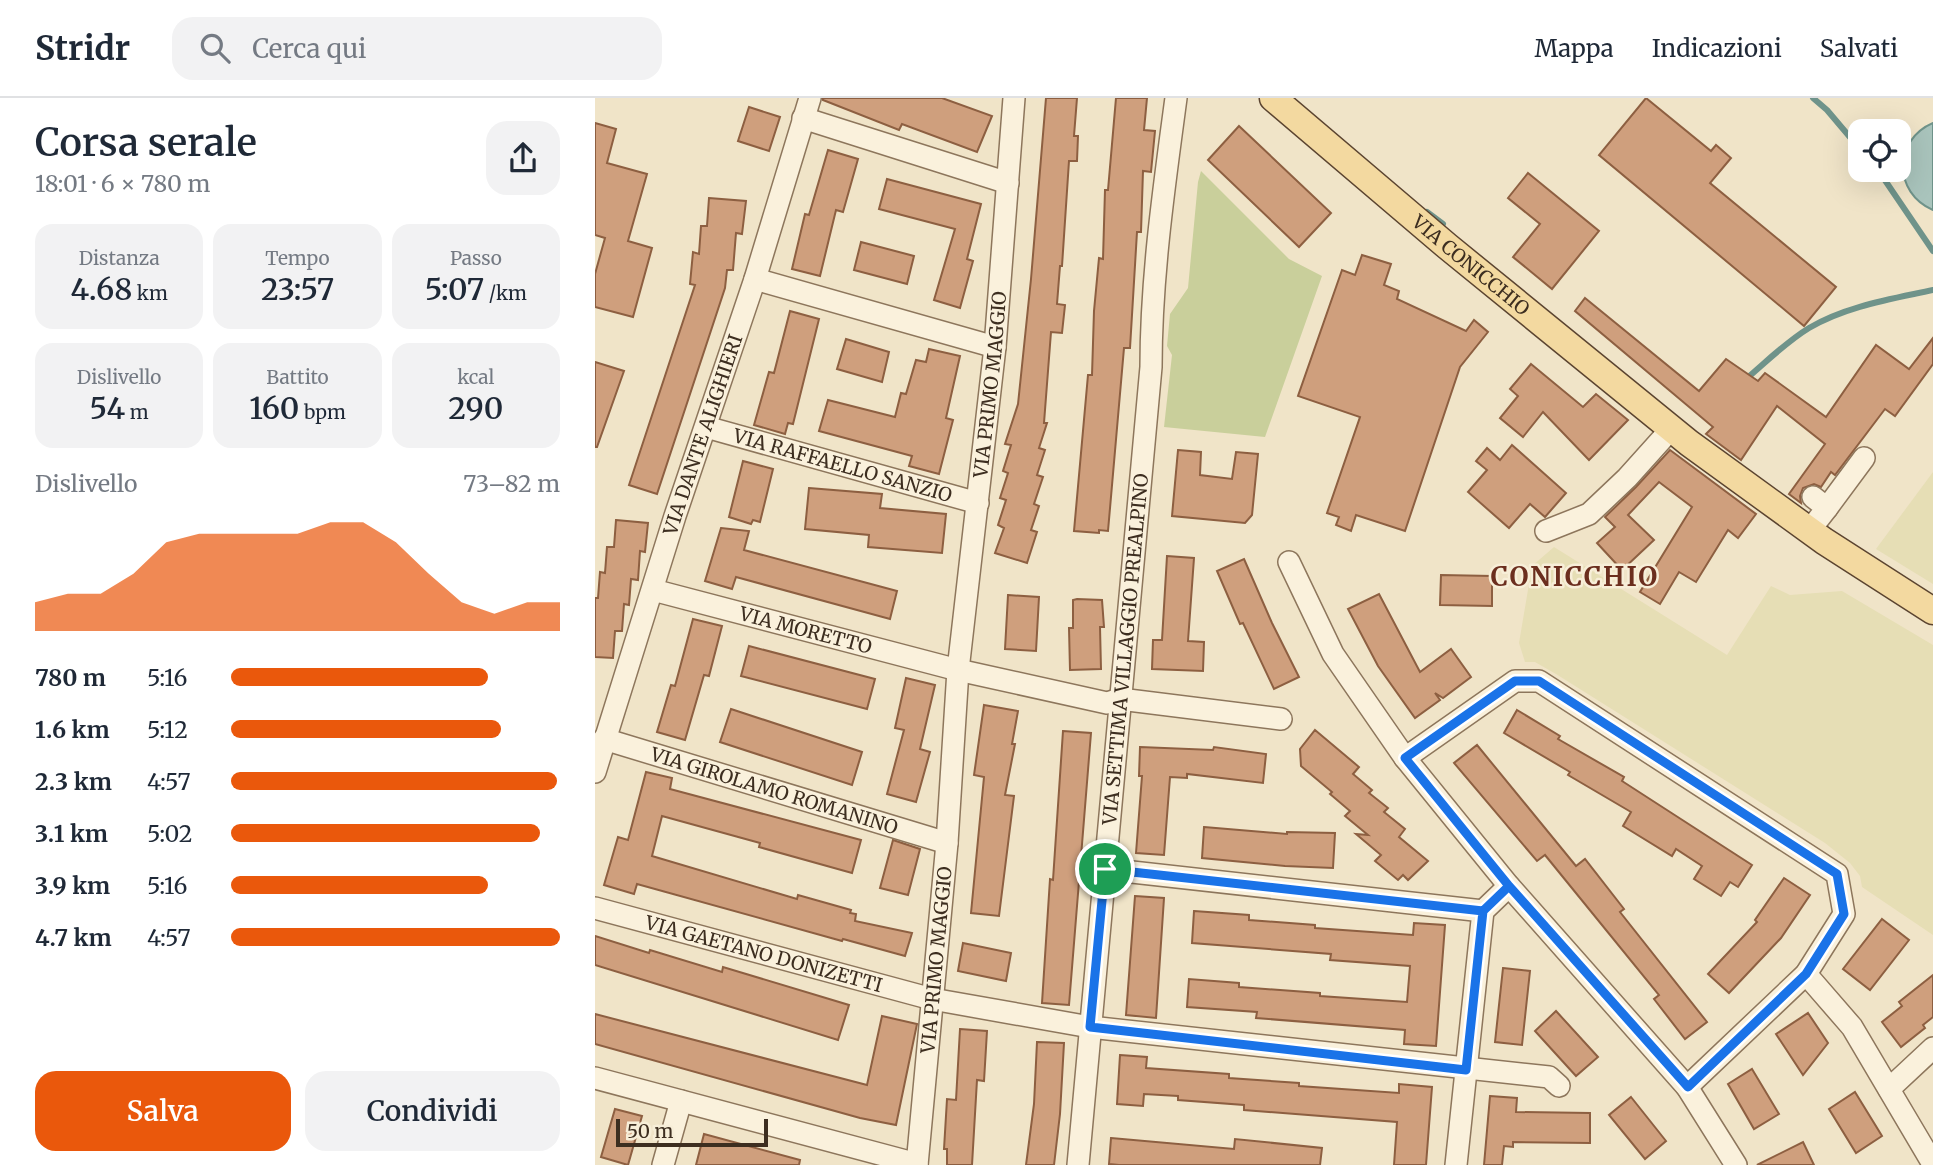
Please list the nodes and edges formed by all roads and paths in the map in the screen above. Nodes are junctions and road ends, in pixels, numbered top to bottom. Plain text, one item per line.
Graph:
1 (810, 98) edge
2 (1014, 98) edge
3 (1175, 98) edge
4 (1273, 98) edge
5 (803, 118) junction
6 (1008, 183) junction
7 (755, 279) junction
8 (995, 347) junction
9 (706, 427) junction
10 (1671, 429) junction
11 (1864, 458) dead end
12 (978, 503) junction
13 (1546, 531) dead end
14 (1809, 531) junction
15 (1289, 562) dead end
16 (653, 590) junction
17 (1933, 611) edge
18 (958, 670) junction
19 (1120, 699) junction
20 (1281, 719) dead end
21 (604, 739) junction
22 (1405, 758) junction
23 (595, 772) edge
24 (947, 843) junction
25 (1105, 869) junction
26 (1509, 886) junction
27 (595, 908) edge
28 (1483, 911) junction
29 (1806, 974) junction
30 (932, 999) junction
31 (1090, 1027) junction
32 (1933, 1048) edge
33 (1466, 1070) junction
34 (595, 1078) edge
35 (1559, 1086) dead end
36 (1688, 1087) junction
37 (1889, 1089) junction
38 (681, 1101) junction
39 (917, 1164) edge
40 (1933, 1164) edge
41 (663, 1165) edge
42 (1078, 1165) edge
43 (1456, 1165) edge
44 (1736, 1165) edge

1 - 5 street, VIA DANTE ALIGHIERI
2 - 6 street, VIA PRIMO MAGGIO
3 - 19 street, VIA SETTIMA VILLAGGIO PREALPINO
4 - 10 main road, VIA CONICCHIO
5 - 6 street
5 - 7 street, VIA DANTE ALIGHIERI
6 - 8 street, VIA PRIMO MAGGIO
7 - 8 street
7 - 9 street, VIA DANTE ALIGHIERI
8 - 12 street, VIA PRIMO MAGGIO
9 - 12 street, VIA RAFFAELLO SANZIO
9 - 16 street, VIA DANTE ALIGHIERI
10 - 13 street
10 - 14 main road, VIA CONICCHIO
11 - 14 street
12 - 18 street, VIA PRIMO MAGGIO
14 - 17 main road, VIA CONICCHIO
15 - 22 street
16 - 18 street, VIA MORETTO
16 - 21 street, VIA DANTE ALIGHIERI
18 - 19 street
18 - 24 street, VIA PRIMO MAGGIO
19 - 20 street
19 - 25 street, VIA SETTIMA VILLAGGIO PREALPINO
21 - 23 street, VIA DANTE ALIGHIERI
21 - 24 street, VIA GIROLAMO ROMANINO
22 - 26 street
22 - 29 street
24 - 30 street, VIA PRIMO MAGGIO
25 - 28 street
25 - 31 street, VIA SETTIMA VILLAGGIO PREALPINO
26 - 28 street
26 - 36 street
27 - 30 street, VIA GAETANO DONIZETTI
28 - 33 street
29 - 36 street
29 - 37 street
30 - 31 street, VIA GAETANO DONIZETTI
30 - 39 street, VIA PRIMO MAGGIO
31 - 33 street, VIA GAETANO DONIZETTI
31 - 42 street, VIA SETTIMA VILLAGGIO PREALPINO
32 - 37 street
33 - 35 street, VIA GAETANO DONIZETTI
33 - 43 street
34 - 38 street
36 - 44 street
37 - 40 street
38 - 39 street
38 - 41 street

